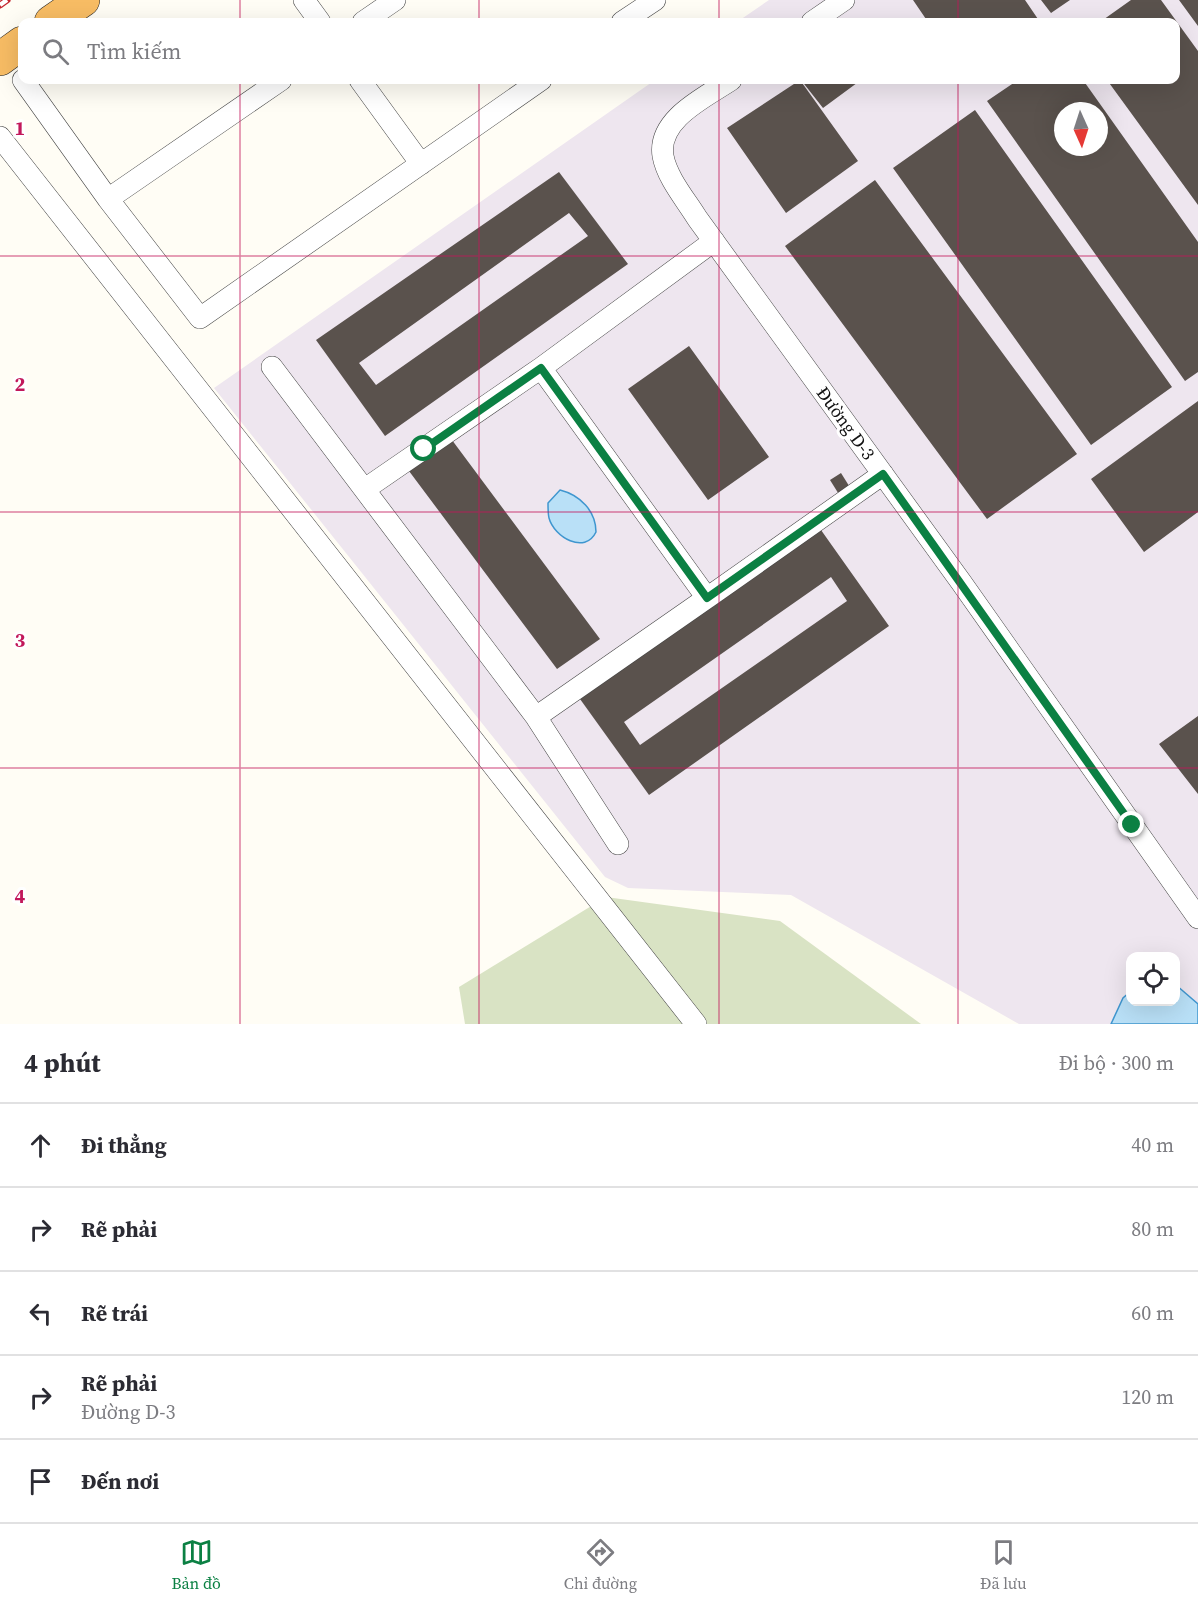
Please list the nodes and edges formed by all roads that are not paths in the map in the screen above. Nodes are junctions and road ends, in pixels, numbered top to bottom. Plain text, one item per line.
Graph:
1 (83, 0) edge
2 (304, 0) edge
3 (395, 0) edge
4 (655, 0) edge
5 (844, 0) edge
6 (57, 18) edge
7 (317, 18) edge
8 (369, 18) edge
9 (628, 18) edge
10 (818, 18) edge
11 (29, 84) edge
12 (274, 84) edge
13 (363, 84) edge
14 (535, 84) edge
15 (725, 84) edge
16 (0, 136) edge
17 (421, 164) junction
18 (108, 199) junction
19 (714, 241) junction
20 (272, 366) dead end
21 (541, 368) junction
22 (883, 474) junction
23 (365, 489) junction
24 (707, 598) junction
25 (536, 717) junction
26 (618, 844) dead end
27 (1198, 918) edge
28 (696, 1024) edge

1 - 6 highway
2 - 7 street
3 - 8 street
4 - 9 street
5 - 10 street
11 - 18 street
12 - 18 street
13 - 17 street
14 - 17 street
15 - 19 street, Đường D-3
16 - 28 street
17 - 18 street
19 - 21 street
19 - 22 street, Đường D-3
20 - 23 street
21 - 23 street
21 - 24 street
22 - 24 street
22 - 27 street, Đường D-3
23 - 25 street
24 - 25 street
25 - 26 street

